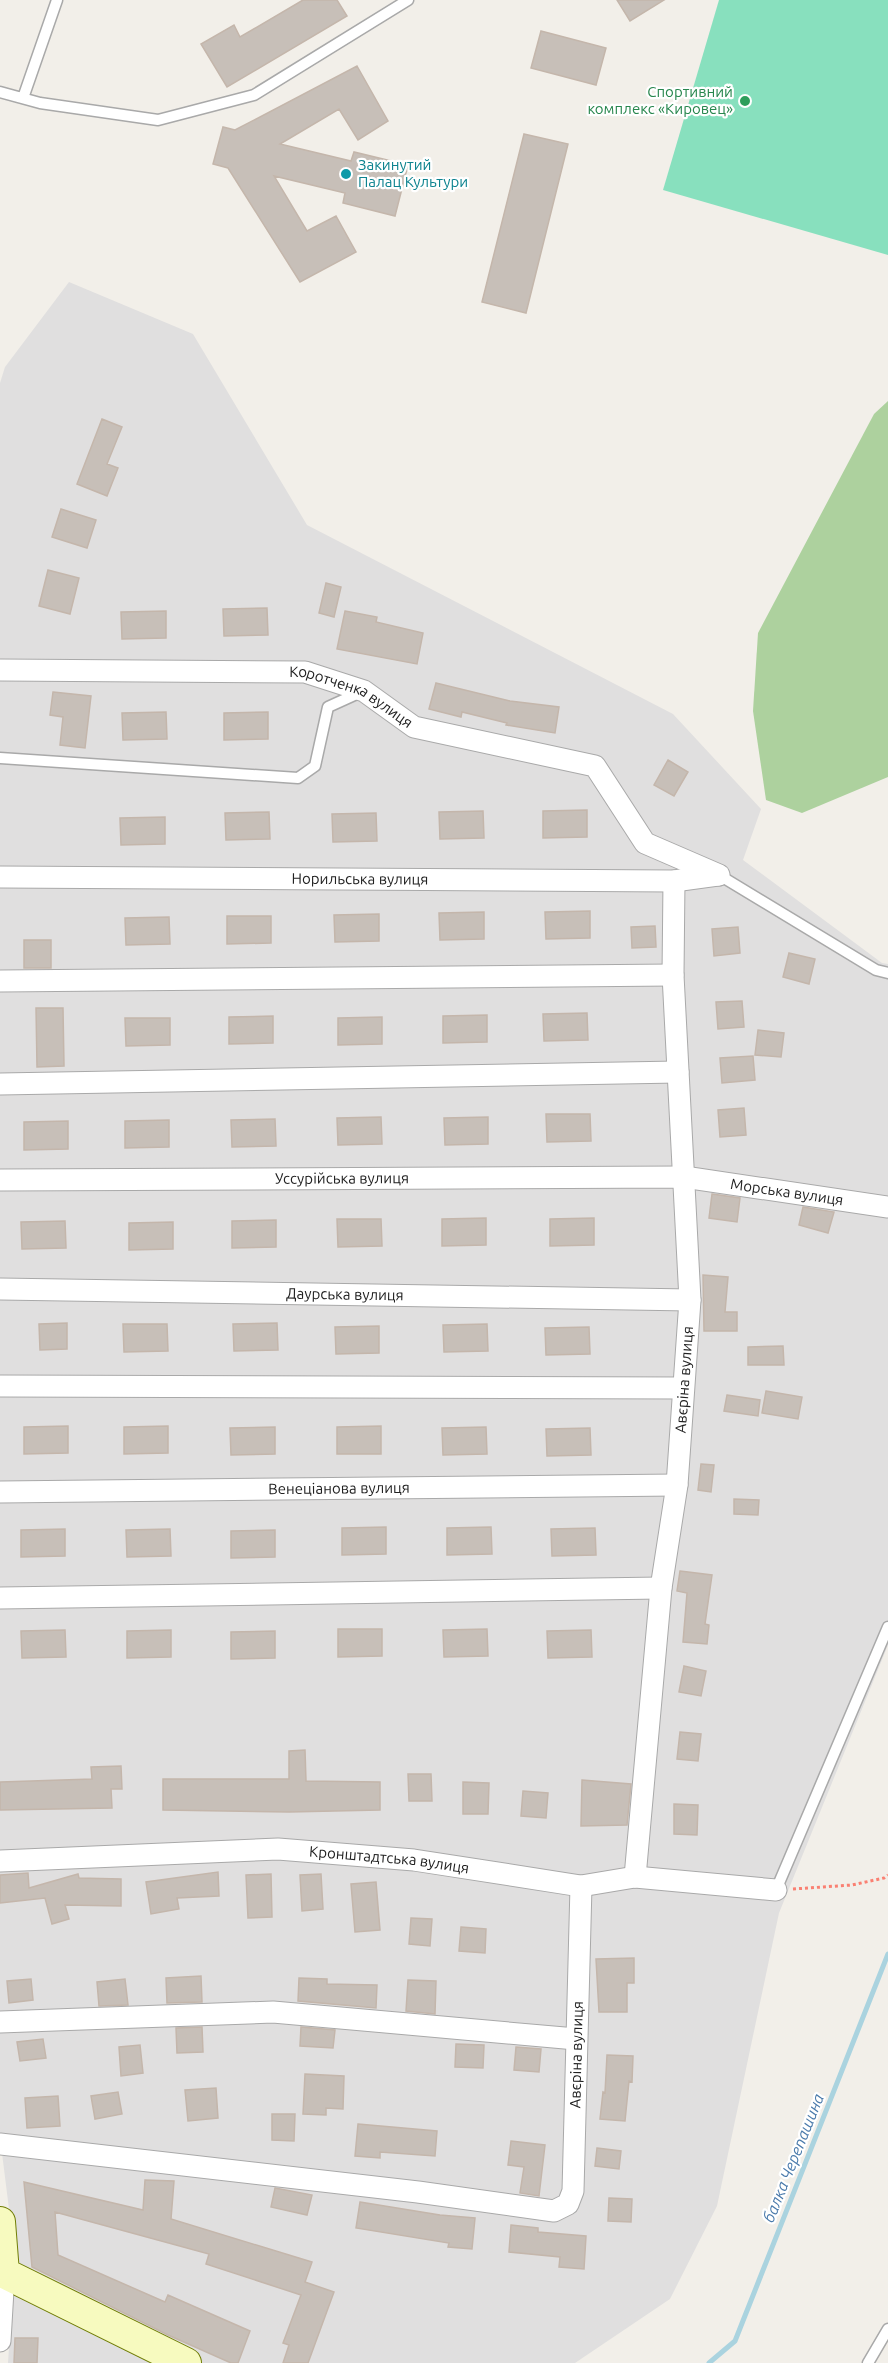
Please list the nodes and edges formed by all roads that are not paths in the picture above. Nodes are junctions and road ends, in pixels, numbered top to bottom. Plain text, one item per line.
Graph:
1 (57, 0) edge
2 (408, 0) edge
3 (0, 92) edge
4 (23, 98) junction
5 (0, 670) edge
6 (364, 691) junction
7 (0, 758) edge
8 (719, 875) junction
9 (0, 877) edge
10 (674, 881) junction
11 (888, 973) edge
12 (673, 975) junction
13 (0, 981) edge
14 (678, 1072) junction
15 (0, 1084) edge
16 (684, 1177) junction
17 (0, 1180) edge
18 (888, 1207) edge
19 (0, 1289) edge
20 (690, 1300) junction
21 (0, 1386) edge
22 (682, 1388) junction
23 (677, 1485) junction
24 (0, 1492) edge
25 (661, 1588) junction
26 (0, 1598) edge
27 (888, 1627) edge
28 (0, 1861) edge
29 (635, 1877) junction
30 (581, 1886) junction
31 (776, 1890) joint
32 (0, 2022) edge
33 (576, 2039) junction
34 (0, 2144) edge
35 (0, 2222) edge
36 (2, 2272) edge
37 (888, 2329) edge
38 (0, 2342) edge
39 (186, 2363) edge
40 (868, 2363) edge

1 - 4 lane
2 - 4 lane
3 - 4 lane
5 - 6 street, Коротченка вулиця
6 - 7 lane
6 - 8 street, Коротченка вулиця
8 - 10 street, Норильська вулиця
8 - 11 lane
9 - 10 street, Норильська вулиця
10 - 12 street, Авєріна вулиця
12 - 13 street
12 - 14 street, Авєріна вулиця
14 - 15 street
14 - 16 street, Авєріна вулиця
16 - 17 street, Уссурійська вулиця
16 - 18 street, Морська вулиця
16 - 20 street, Авєріна вулиця
19 - 20 street, Даурська вулиця
20 - 22 street, Авєріна вулиця
21 - 22 street
22 - 23 street, Авєріна вулиця
23 - 24 street, Венеціанова вулиця
23 - 25 street, Авєріна вулиця
25 - 26 street
25 - 29 street, Авєріна вулиця
27 - 31 lane
28 - 30 street, Кронштадтська вулиця
29 - 30 street, Кронштадтська вулиця
29 - 31 street, Кронштадтська вулиця
30 - 33 street, Авєріна вулиця
32 - 33 street
33 - 34 street, Авєріна вулиця
35 - 36 street
36 - 38 street
36 - 39 street
37 - 40 lane

